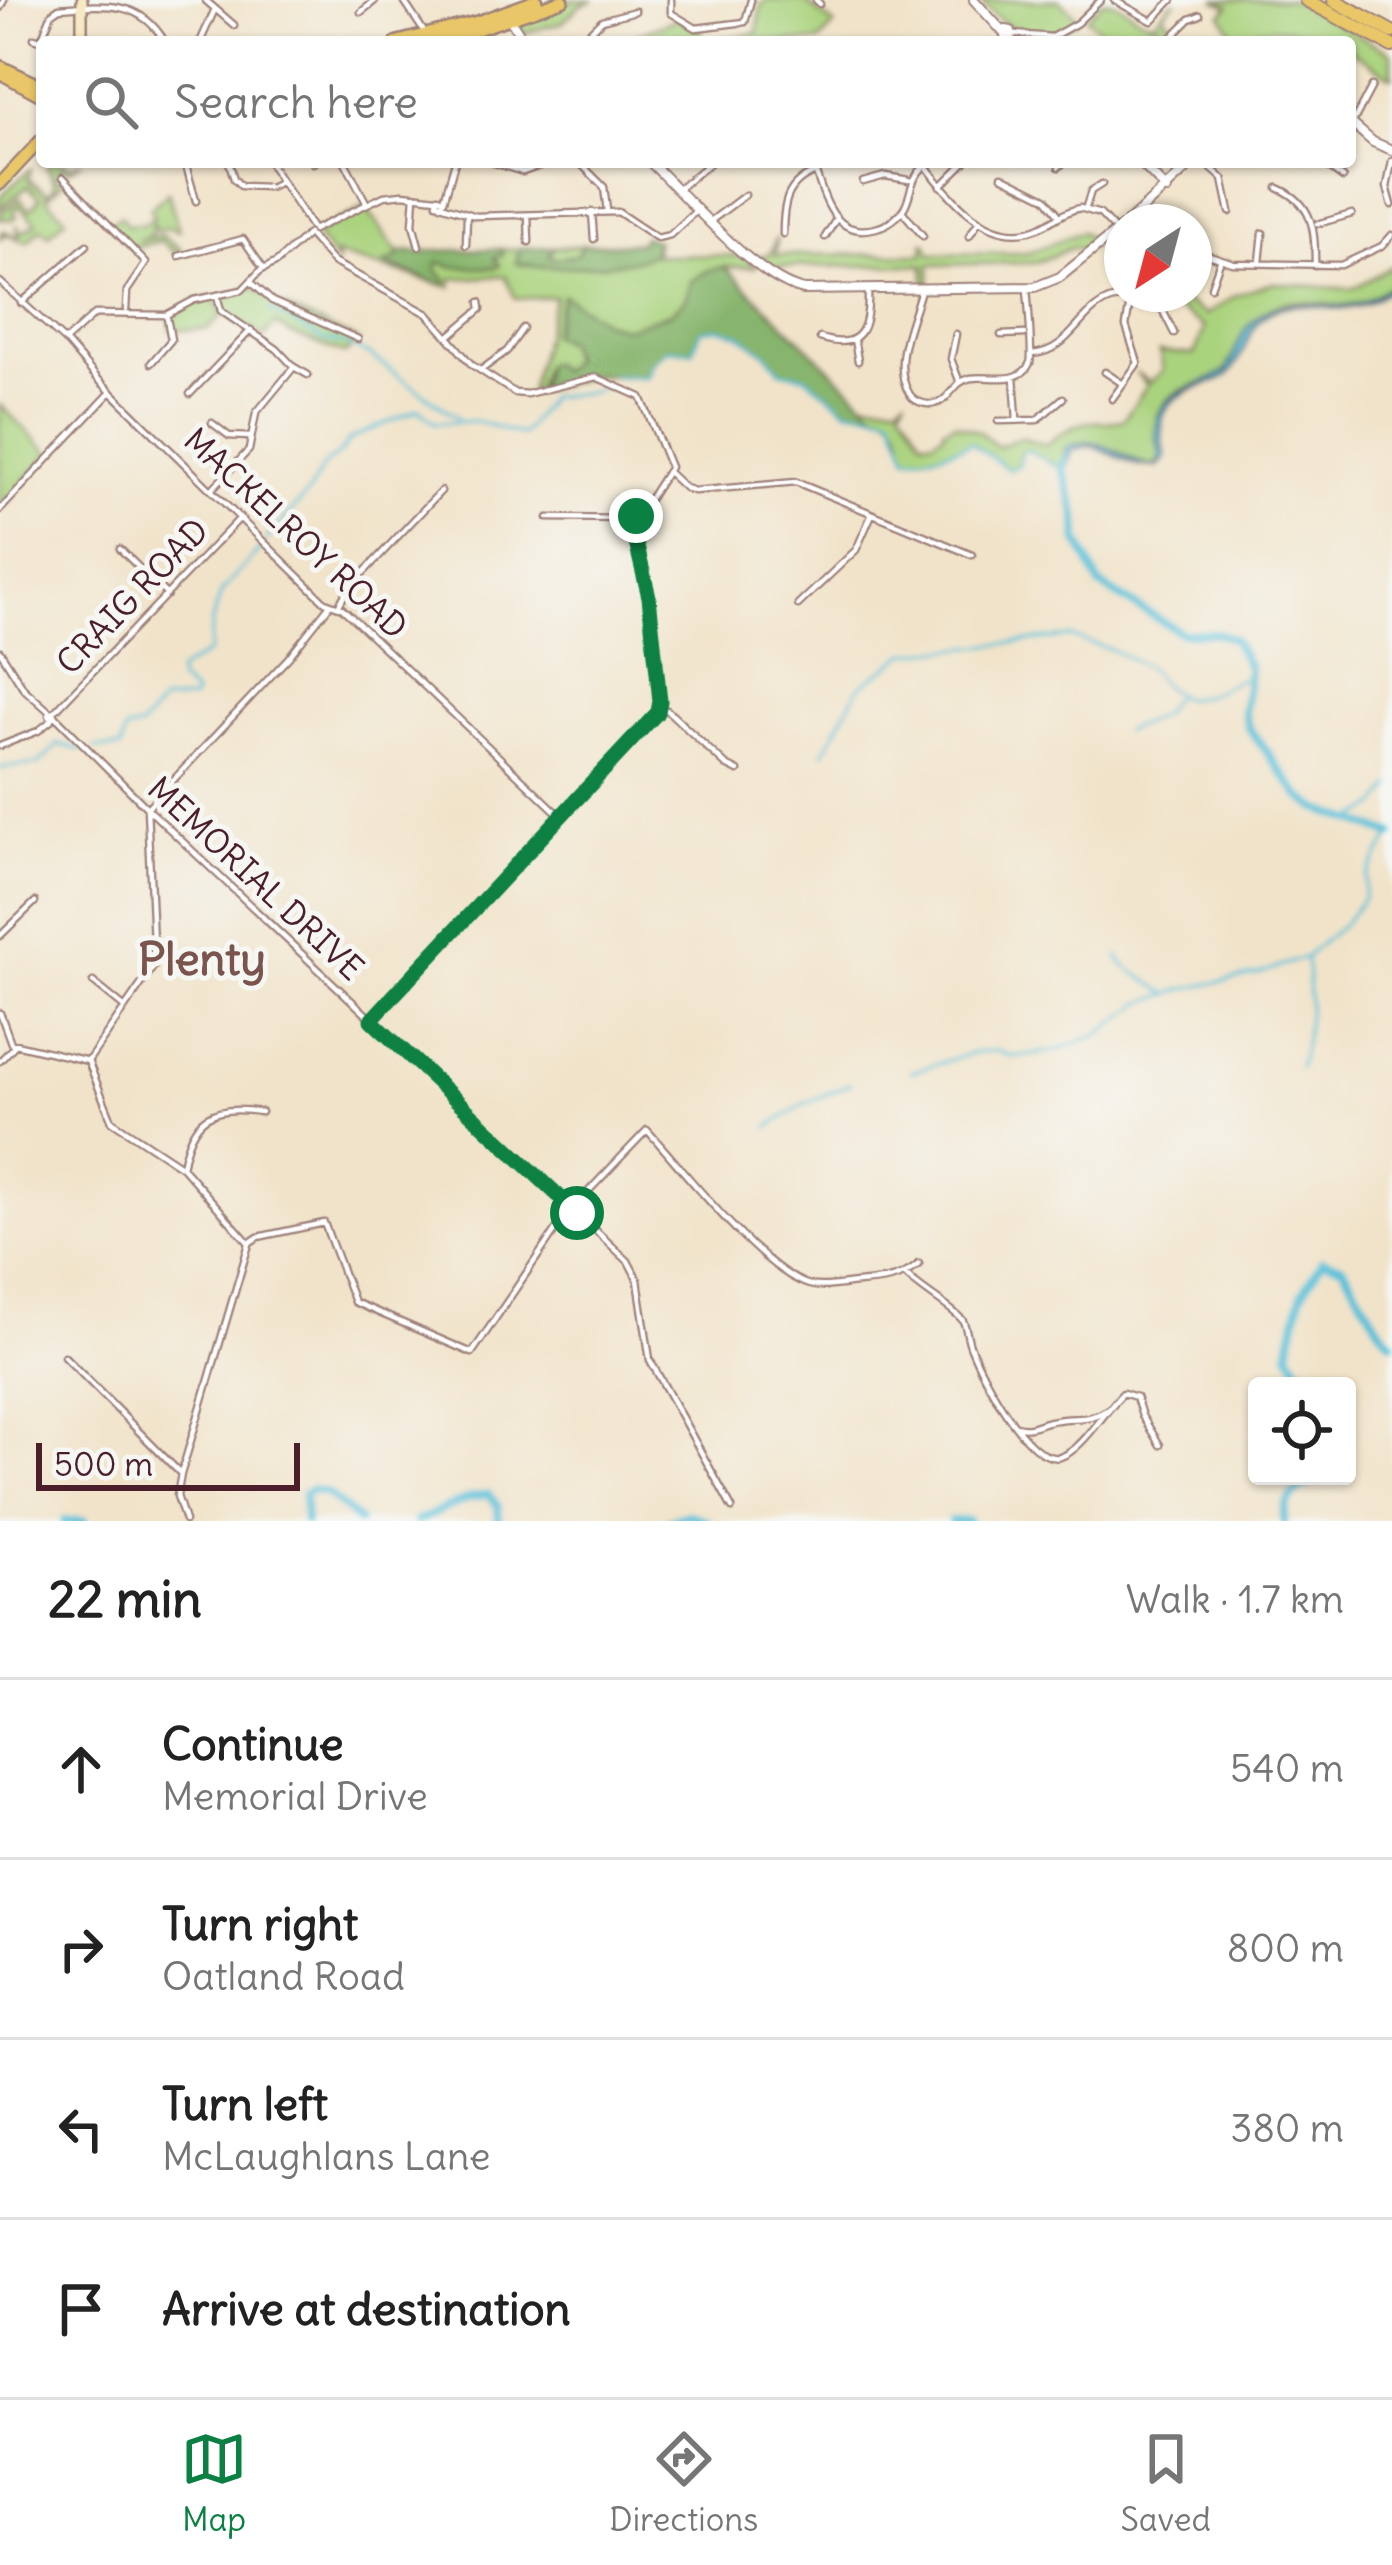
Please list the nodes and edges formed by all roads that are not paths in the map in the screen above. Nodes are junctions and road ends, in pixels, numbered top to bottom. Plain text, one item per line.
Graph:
1 (4, 0) edge
2 (205, 0) edge
3 (376, 0) edge
4 (403, 0) edge
5 (537, 0) edge
6 (563, 0) edge
7 (671, 0) edge
8 (751, 0) edge
9 (974, 0) edge
10 (1101, 0) edge
11 (1114, 0) edge
12 (1172, 0) edge
13 (1306, 0) edge
14 (1334, 0) edge
15 (82, 3) edge
16 (118, 3) edge
17 (0, 8) edge
18 (214, 9) junction
19 (635, 11) dead end
20 (361, 12) dead end
21 (510, 14) junction
22 (1200, 15) dead end
23 (234, 25) dead end
24 (1392, 32) edge
25 (1009, 34) edge
26 (42, 36) edge
27 (82, 36) edge
28 (161, 36) edge
29 (203, 36) edge
30 (423, 36) edge
31 (437, 36) edge
32 (523, 36) edge
33 (585, 36) edge
34 (1174, 36) edge
35 (1392, 46) edge
36 (0, 70) edge
37 (36, 84) edge
38 (1372, 86) dead end
39 (36, 92) edge
40 (1356, 114) edge
41 (1356, 127) edge
42 (36, 146) edge
43 (1392, 150) edge
44 (36, 155) edge
45 (1392, 161) edge
46 (187, 168) edge
47 (231, 168) edge
48 (273, 168) edge
49 (348, 168) edge
50 (453, 168) edge
51 (585, 168) edge
52 (656, 168) edge
53 (704, 168) edge
54 (814, 168) edge
55 (920, 168) edge
56 (928, 168) edge
57 (959, 168) edge
58 (1146, 168) edge
59 (1188, 168) edge
60 (1211, 168) edge
61 (1329, 168) edge
62 (816, 172) junction
63 (1002, 176) dead end
64 (63, 177) dead end
65 (1343, 178) dead end
66 (911, 180) junction
67 (281, 182) junction
68 (862, 182) dead end
69 (1102, 184) dead end
70 (941, 186) junction
71 (0, 188) edge
72 (1278, 188) dead end
73 (678, 189) junction
74 (1168, 189) junction
75 (415, 195) junction
76 (745, 195) dead end
77 (196, 201) dead end
78 (440, 201) junction
79 (367, 204) junction
80 (1150, 204) edge
81 (1392, 205) edge
82 (696, 208) junction
83 (1086, 208) junction
84 (607, 211) junction
85 (902, 211) junction
86 (592, 212) junction
87 (1230, 212) dead end
88 (467, 214) junction
89 (528, 214) junction
90 (1352, 214) dead end
91 (1059, 215) junction
92 (1104, 216) edge
93 (981, 219) junction
94 (836, 220) junction
95 (711, 221) junction
96 (1315, 225) junction
97 (1263, 233) dead end
98 (312, 234) junction
99 (783, 235) dead end
100 (1392, 235) edge
101 (825, 236) dead end
102 (922, 236) dead end
103 (969, 236) dead end
104 (594, 239) dead end
105 (530, 242) dead end
106 (1104, 242) edge
107 (87, 245) dead end
108 (466, 245) dead end
109 (419, 247) dead end
110 (182, 255) dead end
111 (1212, 257) edge
112 (1220, 260) junction
113 (1260, 264) junction
114 (1315, 265) junction
115 (263, 268) junction
116 (0, 282) edge
117 (250, 282) junction
118 (1212, 284) edge
119 (1028, 288) junction
120 (868, 290) junction
121 (918, 293) junction
122 (217, 295) junction
123 (21, 303) junction
124 (1104, 303) edge
125 (126, 311) junction
126 (1129, 312) edge
127 (1164, 312) edge
128 (474, 314) dead end
129 (166, 315) junction
130 (522, 328) dead end
131 (251, 330) junction
132 (1174, 333) dead end
133 (956, 334) dead end
134 (1001, 334) dead end
135 (1028, 334) junction
136 (448, 337) junction
137 (358, 338) dead end
138 (820, 338) dead end
139 (854, 339) junction
140 (64, 341) junction
141 (1033, 354) junction
142 (857, 361) dead end
143 (150, 364) dead end
144 (294, 368) junction
145 (480, 371) junction
146 (1105, 372) dead end
147 (308, 375) dead end
148 (1014, 377) junction
149 (960, 382) junction
150 (1121, 382) junction
151 (111, 392) junction
152 (188, 395) dead end
153 (1063, 398) dead end
154 (1112, 400) dead end
155 (998, 421) dead end
156 (1017, 421) junction
157 (211, 422) dead end
158 (251, 437) junction
159 (668, 473) junction
160 (212, 489) junction
161 (441, 491) dead end
162 (0, 510) edge
163 (872, 514) junction
164 (240, 518) junction
165 (548, 518) dead end
166 (633, 519) junction
167 (120, 549) dead end
168 (972, 555) dead end
169 (167, 595) junction
170 (329, 605) junction
171 (339, 605) junction
172 (798, 605) dead end
173 (0, 651) edge
174 (659, 709) junction
175 (52, 715) junction
176 (0, 746) edge
177 (738, 771) dead end
178 (147, 808) junction
179 (562, 817) junction
180 (35, 902) dead end
181 (0, 936) edge
182 (93, 982) dead end
183 (125, 1008) junction
184 (0, 1013) edge
185 (371, 1020) junction
186 (15, 1045) junction
187 (0, 1060) edge
188 (88, 1061) junction
189 (261, 1112) dead end
190 (182, 1167) junction
191 (570, 1206) junction
192 (249, 1243) junction
193 (919, 1264) dead end
194 (906, 1275) junction
195 (64, 1356) dead end
196 (1112, 1407) junction
197 (1016, 1426) junction
198 (1160, 1445) dead end
199 (181, 1474) junction
200 (732, 1508) dead end
201 (185, 1521) edge

1 - 17 street
2 - 18 street
3 - 20 street
4 - 30 street
5 - 21 main road
6 - 21 main road
7 - 8 street
9 - 25 street
10 - 25 street
11 - 12 street
13 - 35 highway
14 - 24 highway
15 - 16 street
15 - 26 street
15 - 27 main road
16 - 28 street
18 - 23 street
18 - 29 street
19 - 33 street
21 - 31 main road
21 - 32 street
22 - 34 street
36 - 37 main road
36 - 39 main road
38 - 40 street
41 - 43 street
42 - 71 main road
44 - 71 main road
45 - 81 street
46 - 77 street
47 - 67 street
48 - 67 street
49 - 79 street
50 - 78 street
51 - 84 street
52 - 73 street
53 - 73 street
54 - 62 street
55 - 66 street
56 - 70 street
57 - 70 street
58 - 74 street
59 - 74 street
60 - 87 street
61 - 65 street
62 - 94 street
62 - 99 street
63 - 91 street
64 - 125 street
66 - 68 street
66 - 85 street
67 - 98 street
69 - 83 street
70 - 93 street
72 - 96 street
73 - 82 street
74 - 80 street
75 - 78 street
75 - 79 street
75 - 109 street
76 - 95 street
78 - 88 street
79 - 98 street
82 - 84 street
82 - 95 street
83 - 91 street
83 - 92 street
84 - 86 street
85 - 94 street
85 - 102 street
86 - 89 street
86 - 104 street
88 - 89 street
88 - 108 street
89 - 105 street
90 - 96 street
91 - 93 street
93 - 103 street
94 - 101 street
95 - 120 street
96 - 114 street
97 - 113 street
98 - 115 street
98 - 136 street
100 - 114 street
106 - 119 street
107 - 123 street
110 - 115 street
111 - 112 street
112 - 113 street
112 - 118 street
113 - 114 street
115 - 117 street
116 - 123 street, MACKELROY ROAD
117 - 122 street
117 - 137 street
119 - 121 street
119 - 135 street
120 - 121 street
120 - 139 street
121 - 149 street
122 - 129 street
122 - 131 street
123 - 140 street, MACKELROY ROAD
124 - 141 street
125 - 129 street
125 - 140 street
126 - 150 street
127 - 132 street
128 - 136 street
129 - 143 street
130 - 145 street
131 - 144 street
131 - 152 street
133 - 149 street
134 - 135 street
135 - 141 street
136 - 145 street
138 - 139 street
139 - 142 street
140 - 151 street, MACKELROY ROAD
141 - 148 street
144 - 147 street
144 - 158 street
145 - 159 street
146 - 150 street
148 - 149 street
148 - 156 street
150 - 154 street
151 - 160 street, MACKELROY ROAD
151 - 162 street
153 - 156 street
155 - 156 street
157 - 158 street
158 - 160 street
159 - 163 street
159 - 166 street
160 - 164 street, MACKELROY ROAD
161 - 171 street
163 - 168 street
163 - 172 street
164 - 169 street, CRAIG ROAD
164 - 170 street, MACKELROY ROAD
165 - 166 street
166 - 174 street
167 - 169 street
169 - 175 street, CRAIG ROAD
170 - 171 street, MACKELROY ROAD
170 - 178 street
171 - 179 street, MACKELROY ROAD
173 - 175 street, MEMORIAL DRIVE
174 - 177 street
174 - 179 street
175 - 176 street, CRAIG ROAD
175 - 178 street, MEMORIAL DRIVE
178 - 183 street
178 - 185 street, MEMORIAL DRIVE
179 - 185 street
180 - 181 street
182 - 183 street
183 - 188 street
184 - 186 street
185 - 191 street, MEMORIAL DRIVE
186 - 187 street
186 - 188 street
188 - 190 street
189 - 190 street
190 - 192 street
191 - 192 street
191 - 194 street
191 - 200 street, MEMORIAL DRIVE
192 - 199 street
193 - 194 street
194 - 197 street
195 - 199 street
196 - 197 street
196 - 197 street
196 - 198 street
199 - 201 street

